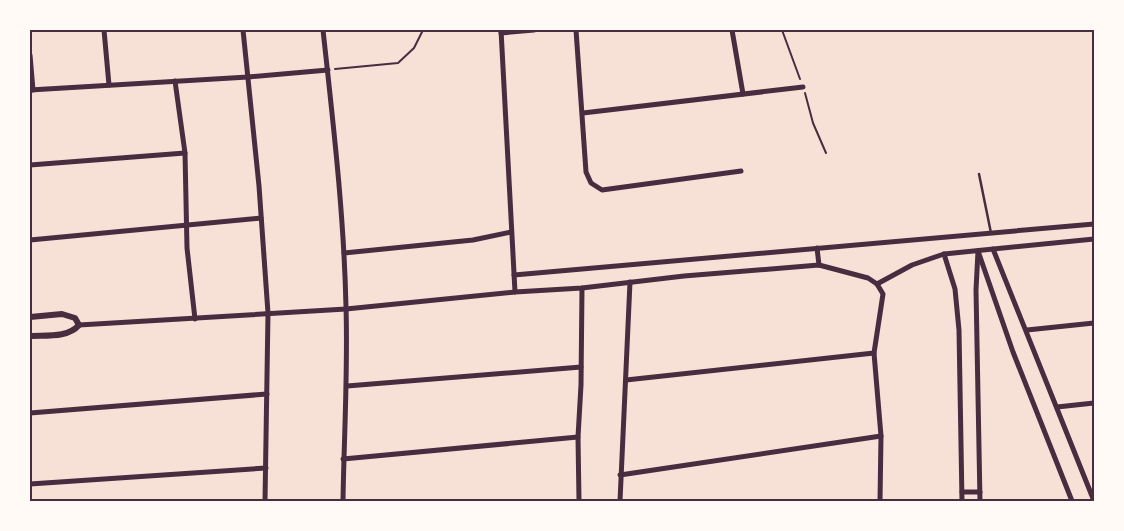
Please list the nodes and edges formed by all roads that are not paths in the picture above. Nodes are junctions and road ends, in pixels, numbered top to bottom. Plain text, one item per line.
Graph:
1 (104, 30) edge
2 (243, 30) edge
3 (323, 30) edge
4 (534, 30) edge
5 (576, 30) edge
6 (732, 30) edge
7 (501, 31) edge
8 (30, 55) edge
9 (328, 70) junction
10 (248, 77) junction
11 (175, 81) junction
12 (109, 85) junction
13 (803, 87) road end
14 (31, 90) edge
15 (743, 94) junction
16 (583, 113) junction
17 (186, 153) junction
18 (30, 165) edge
19 (741, 171) dead end
20 (979, 174) dead end
21 (262, 218) junction
22 (1094, 224) edge
23 (186, 226) junction
24 (511, 232) junction
25 (991, 233) junction
26 (1094, 238) edge
27 (30, 240) edge
28 (817, 248) junction
29 (994, 249) junction
30 (978, 251) junction
31 (344, 253) junction
32 (944, 254) junction
33 (819, 265) junction
34 (514, 275) junction
35 (630, 282) junction
36 (877, 284) junction
37 (582, 288) junction
38 (515, 292) junction
39 (346, 309) junction
40 (268, 313) junction
41 (30, 317) edge
42 (194, 319) junction
43 (1094, 323) edge
44 (79, 325) junction
45 (1027, 330) junction
46 (30, 336) edge
47 (874, 353) junction
48 (581, 367) junction
49 (626, 380) junction
50 (347, 386) junction
51 (267, 394) junction
52 (1094, 403) edge
53 (1057, 406) junction
54 (30, 413) edge
55 (881, 436) junction
56 (578, 437) junction
57 (343, 458) junction
58 (266, 468) junction
59 (620, 475) junction
60 (30, 484) edge
61 (962, 492) junction
62 (980, 492) junction
63 (266, 501) edge
64 (343, 501) edge
65 (579, 501) edge
66 (620, 501) edge
67 (880, 501) edge
68 (962, 501) edge
69 (980, 501) edge
70 (1072, 501) edge
71 (1094, 501) edge

1 - 12 street
2 - 10 street
3 - 9 street
4 - 7 street
5 - 16 street
6 - 15 street
7 - 24 street
8 - 14 street
9 - 10 street
9 - 31 street
10 - 11 street
10 - 21 street
11 - 12 street
11 - 17 street
12 - 14 street
13 - 15 street
15 - 16 street
16 - 19 street
17 - 18 street
17 - 23 street
20 - 25 lane
21 - 23 street
21 - 40 street
22 - 25 street
23 - 27 street
23 - 42 street
24 - 31 street
24 - 34 street
25 - 28 street
26 - 29 street
28 - 33 street
28 - 34 street
29 - 30 street
29 - 45 street
30 - 32 street
30 - 62 street
30 - 70 street
31 - 39 street
32 - 36 street
32 - 61 street
33 - 35 street
33 - 36 street
34 - 38 street
35 - 37 street
35 - 49 street
36 - 47 street
37 - 38 street
37 - 48 street
38 - 39 street
39 - 40 street
39 - 50 street
40 - 42 street
40 - 51 street
41 - 44 street
42 - 44 street
43 - 45 street
44 - 46 street
45 - 53 street
47 - 49 street
47 - 55 street
48 - 50 street
48 - 56 street
49 - 59 street
50 - 57 street
51 - 54 street
51 - 58 street
52 - 53 street
53 - 71 street
55 - 59 street
55 - 67 street
56 - 57 street
56 - 65 street
57 - 64 street
58 - 60 street
58 - 63 street
59 - 66 street
61 - 62 street
61 - 68 street
62 - 69 street

